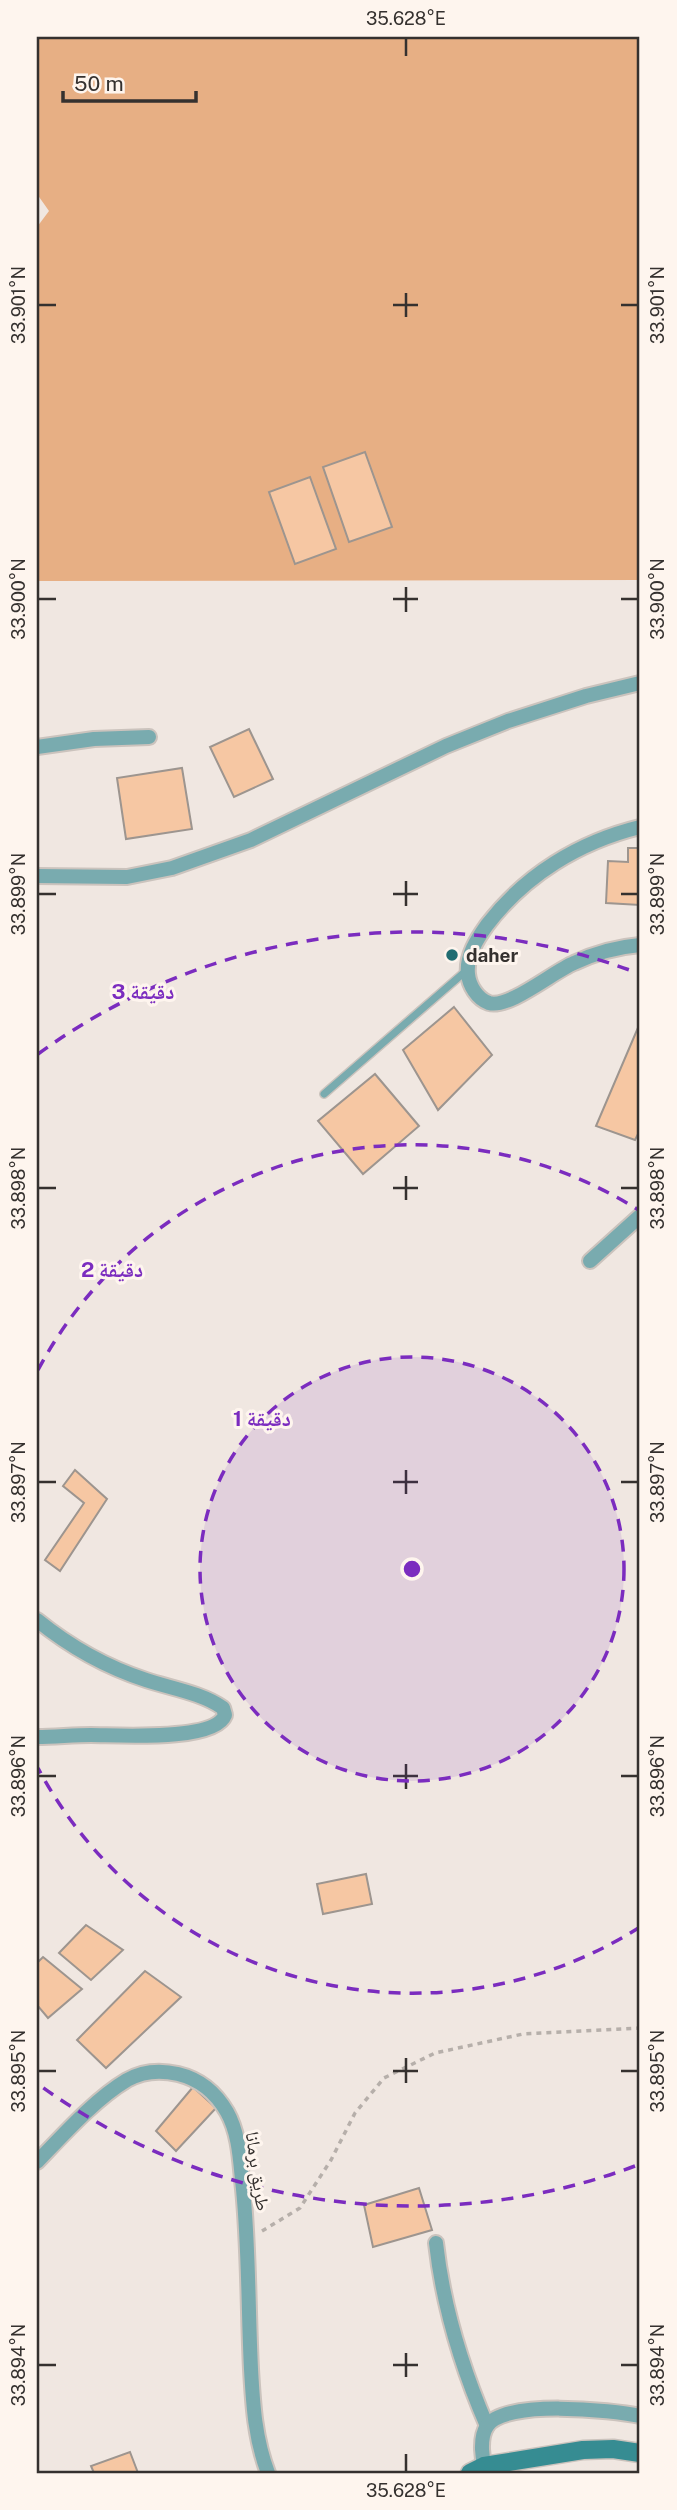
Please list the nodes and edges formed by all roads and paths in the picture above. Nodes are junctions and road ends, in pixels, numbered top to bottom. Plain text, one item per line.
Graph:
1 (640, 683) edge
2 (149, 737) dead end
3 (37, 747) edge
4 (640, 827) edge
5 (37, 876) edge
6 (640, 945) edge
7 (467, 970) junction
8 (324, 1094) dead end
9 (640, 1216) edge
10 (590, 1261) dead end
11 (37, 1620) edge
12 (37, 1737) edge
13 (640, 2028) edge
14 (37, 2162) edge
15 (248, 2239) junction
16 (436, 2243) dead end
17 (640, 2416) edge
18 (487, 2426) junction
19 (640, 2454) edge
20 (640, 2466) edge
21 (480, 2471) edge
22 (268, 2473) edge
23 (522, 2473) edge

1 - 5 street
2 - 3 street
4 - 7 street
6 - 7 street
7 - 8 lane
9 - 10 street
11 - 12 street
13 - 15 path
14 - 15 street, طريق برمانا
15 - 22 street, طريق برمانا
16 - 18 street
17 - 18 street
18 - 21 street
19 - 21 street
20 - 23 street

